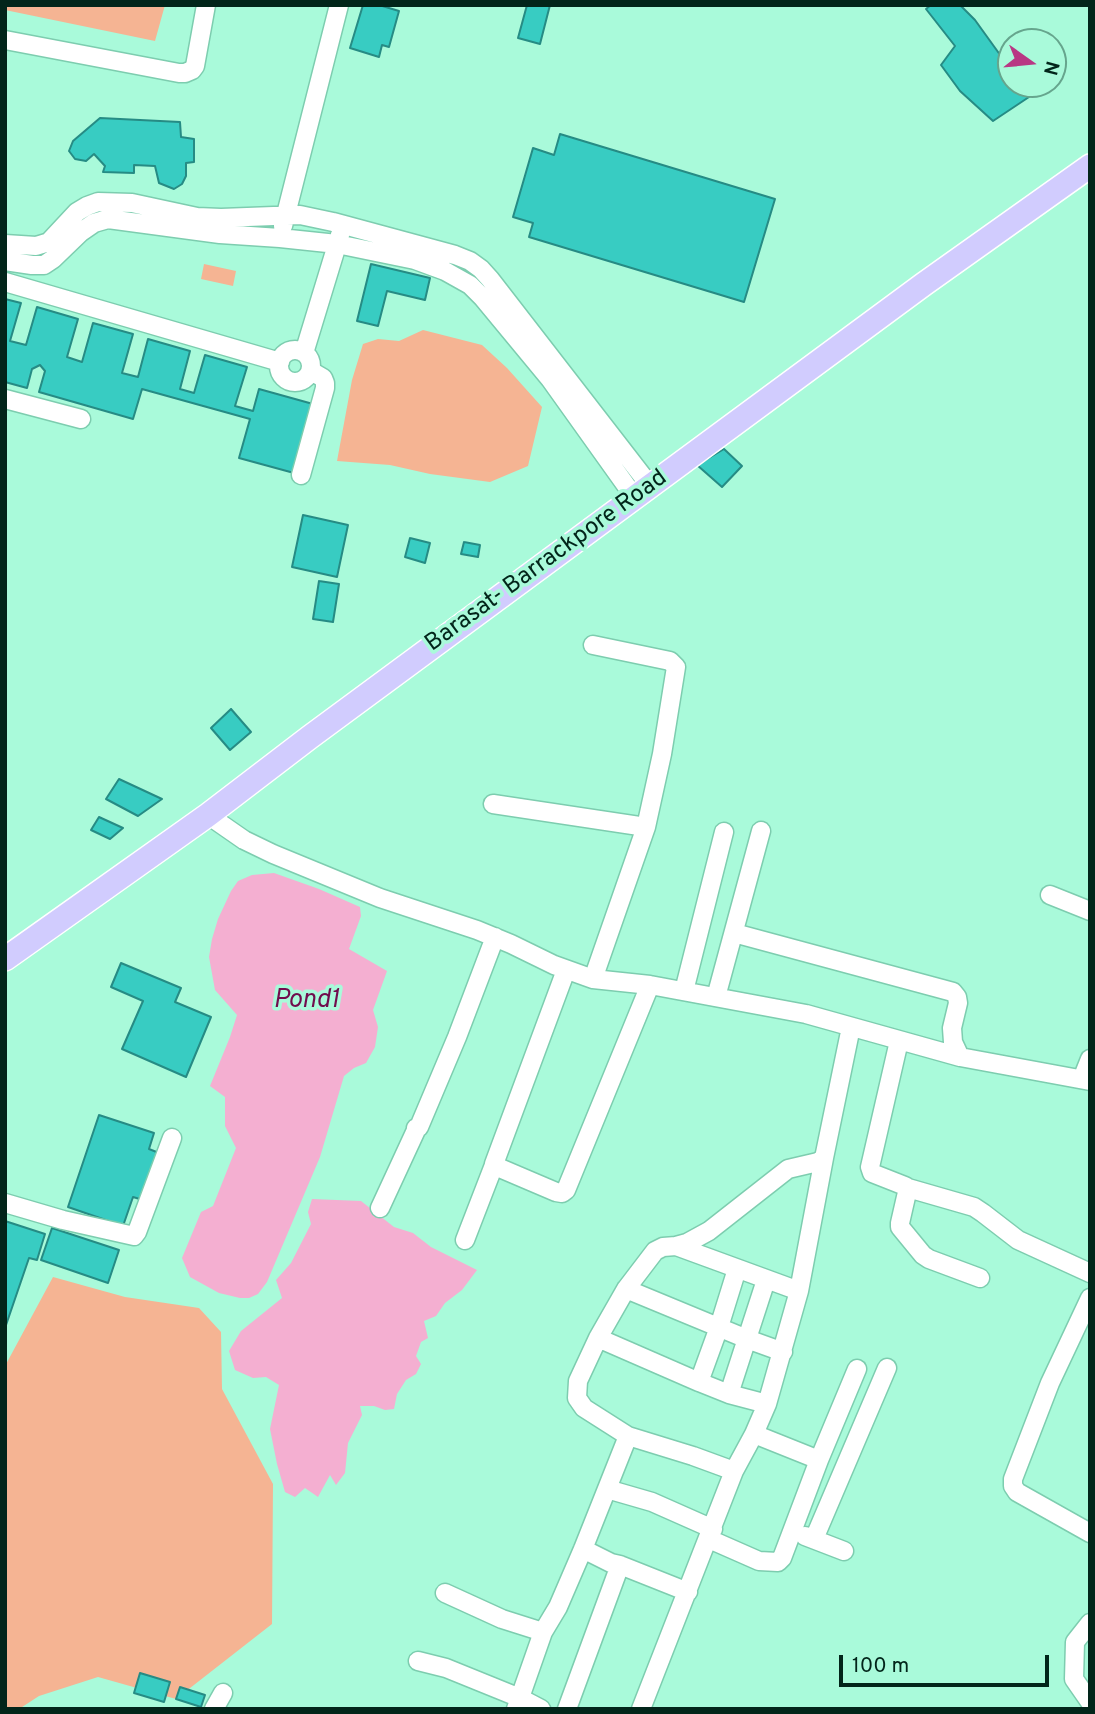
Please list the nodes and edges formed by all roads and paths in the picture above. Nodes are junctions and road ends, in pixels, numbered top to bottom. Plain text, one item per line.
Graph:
1 (206, 5) edge
2 (339, 5) edge
3 (5, 40) edge
4 (1090, 166) edge
5 (132, 203) junction
6 (286, 216) junction
7 (128, 221) junction
8 (344, 225) junction
9 (280, 238) junction
10 (331, 243) junction
11 (5, 244) edge
12 (5, 261) edge
13 (5, 282) edge
14 (300, 351) junction
15 (280, 362) junction
16 (311, 371) junction
17 (5, 399) edge
18 (80, 419) dead end
19 (301, 475) dead end
20 (643, 493) junction
21 (593, 645) dead end
22 (493, 804) dead end
23 (208, 815) junction
24 (646, 827) junction
25 (761, 831) dead end
26 (724, 832) dead end
27 (1050, 895) dead end
28 (1090, 911) edge
29 (734, 933) junction
30 (495, 937) junction
31 (5, 959) edge
32 (566, 970) junction
33 (593, 979) junction
34 (650, 985) junction
35 (684, 991) junction
36 (716, 996) junction
37 (851, 1027) junction
38 (899, 1041) junction
39 (960, 1057) junction
40 (1090, 1059) edge
41 (1086, 1080) edge
42 (172, 1138) dead end
43 (824, 1158) junction
44 (494, 1165) junction
45 (908, 1188) junction
46 (5, 1203) edge
47 (380, 1208) dead end
48 (465, 1240) dead end
49 (676, 1247) junction
50 (737, 1269) junction
51 (1090, 1273) edge
52 (980, 1278) dead end
53 (766, 1280) junction
54 (626, 1289) junction
55 (799, 1292) junction
56 (1090, 1298) edge
57 (719, 1327) junction
58 (598, 1338) junction
59 (747, 1339) junction
60 (783, 1352) junction
61 (887, 1368) dead end
62 (856, 1369) dead end
63 (699, 1382) junction
64 (729, 1394) junction
65 (767, 1405) junction
66 (754, 1434) junction
67 (628, 1436) junction
68 (819, 1460) junction
69 (734, 1471) junction
70 (607, 1489) junction
71 (792, 1531) junction
72 (1090, 1533) edge
73 (711, 1534) junction
74 (814, 1539) junction
75 (583, 1549) junction
76 (844, 1551) dead end
77 (620, 1565) junction
78 (688, 1592) junction
79 (445, 1593) dead end
80 (1090, 1623) edge
81 (543, 1632) junction
82 (418, 1661) dead end
83 (223, 1693) dead end
84 (1090, 1702) edge
85 (518, 1703) edge
86 (214, 1709) edge
87 (541, 1709) edge
88 (567, 1709) edge
89 (641, 1709) edge

1 - 3 street
2 - 6 street
4 - 20 main road, Barasat- Barrackpore Road
5 - 6 street
5 - 7 street
5 - 11 street
6 - 8 street
6 - 9 street
7 - 9 street
7 - 12 street
8 - 10 street
8 - 20 street
9 - 10 street
10 - 14 street
10 - 20 street
13 - 15 street
14 - 15 street
14 - 16 street
15 - 16 street
16 - 19 street
17 - 18 street
20 - 23 main road, Barasat- Barrackpore Road
21 - 24 street
22 - 24 street
23 - 30 street
23 - 31 main road, Barasat- Barrackpore Road
24 - 33 street
25 - 29 street
26 - 35 street
27 - 28 street
29 - 36 street
29 - 39 street
30 - 32 street
30 - 47 street
32 - 33 street
32 - 44 street
33 - 34 street
34 - 35 street
34 - 44 street
35 - 36 street
36 - 37 street
37 - 38 street
37 - 43 street
38 - 39 street
38 - 45 street
39 - 41 street
40 - 41 street
42 - 46 street
43 - 49 street
43 - 55 street
44 - 48 street
45 - 51 street
45 - 52 street
49 - 50 street
49 - 54 street
50 - 53 street
50 - 57 street
53 - 55 street
53 - 59 street
54 - 57 street
54 - 58 street
55 - 60 street
56 - 72 street
57 - 59 street
57 - 63 street
58 - 63 street
58 - 67 street
59 - 60 street
59 - 64 street
60 - 65 street
61 - 74 street
62 - 68 street
63 - 64 street
64 - 65 street
65 - 66 street
66 - 68 street
66 - 69 street
67 - 69 street
67 - 70 street
68 - 71 street
69 - 73 street
70 - 73 street
70 - 75 street
71 - 73 street
71 - 74 street
73 - 78 street
74 - 76 street
75 - 77 street
75 - 81 street
77 - 78 street
77 - 88 street
78 - 89 street
79 - 81 street
80 - 84 street
81 - 85 street
82 - 85 street
83 - 86 street
85 - 87 street

